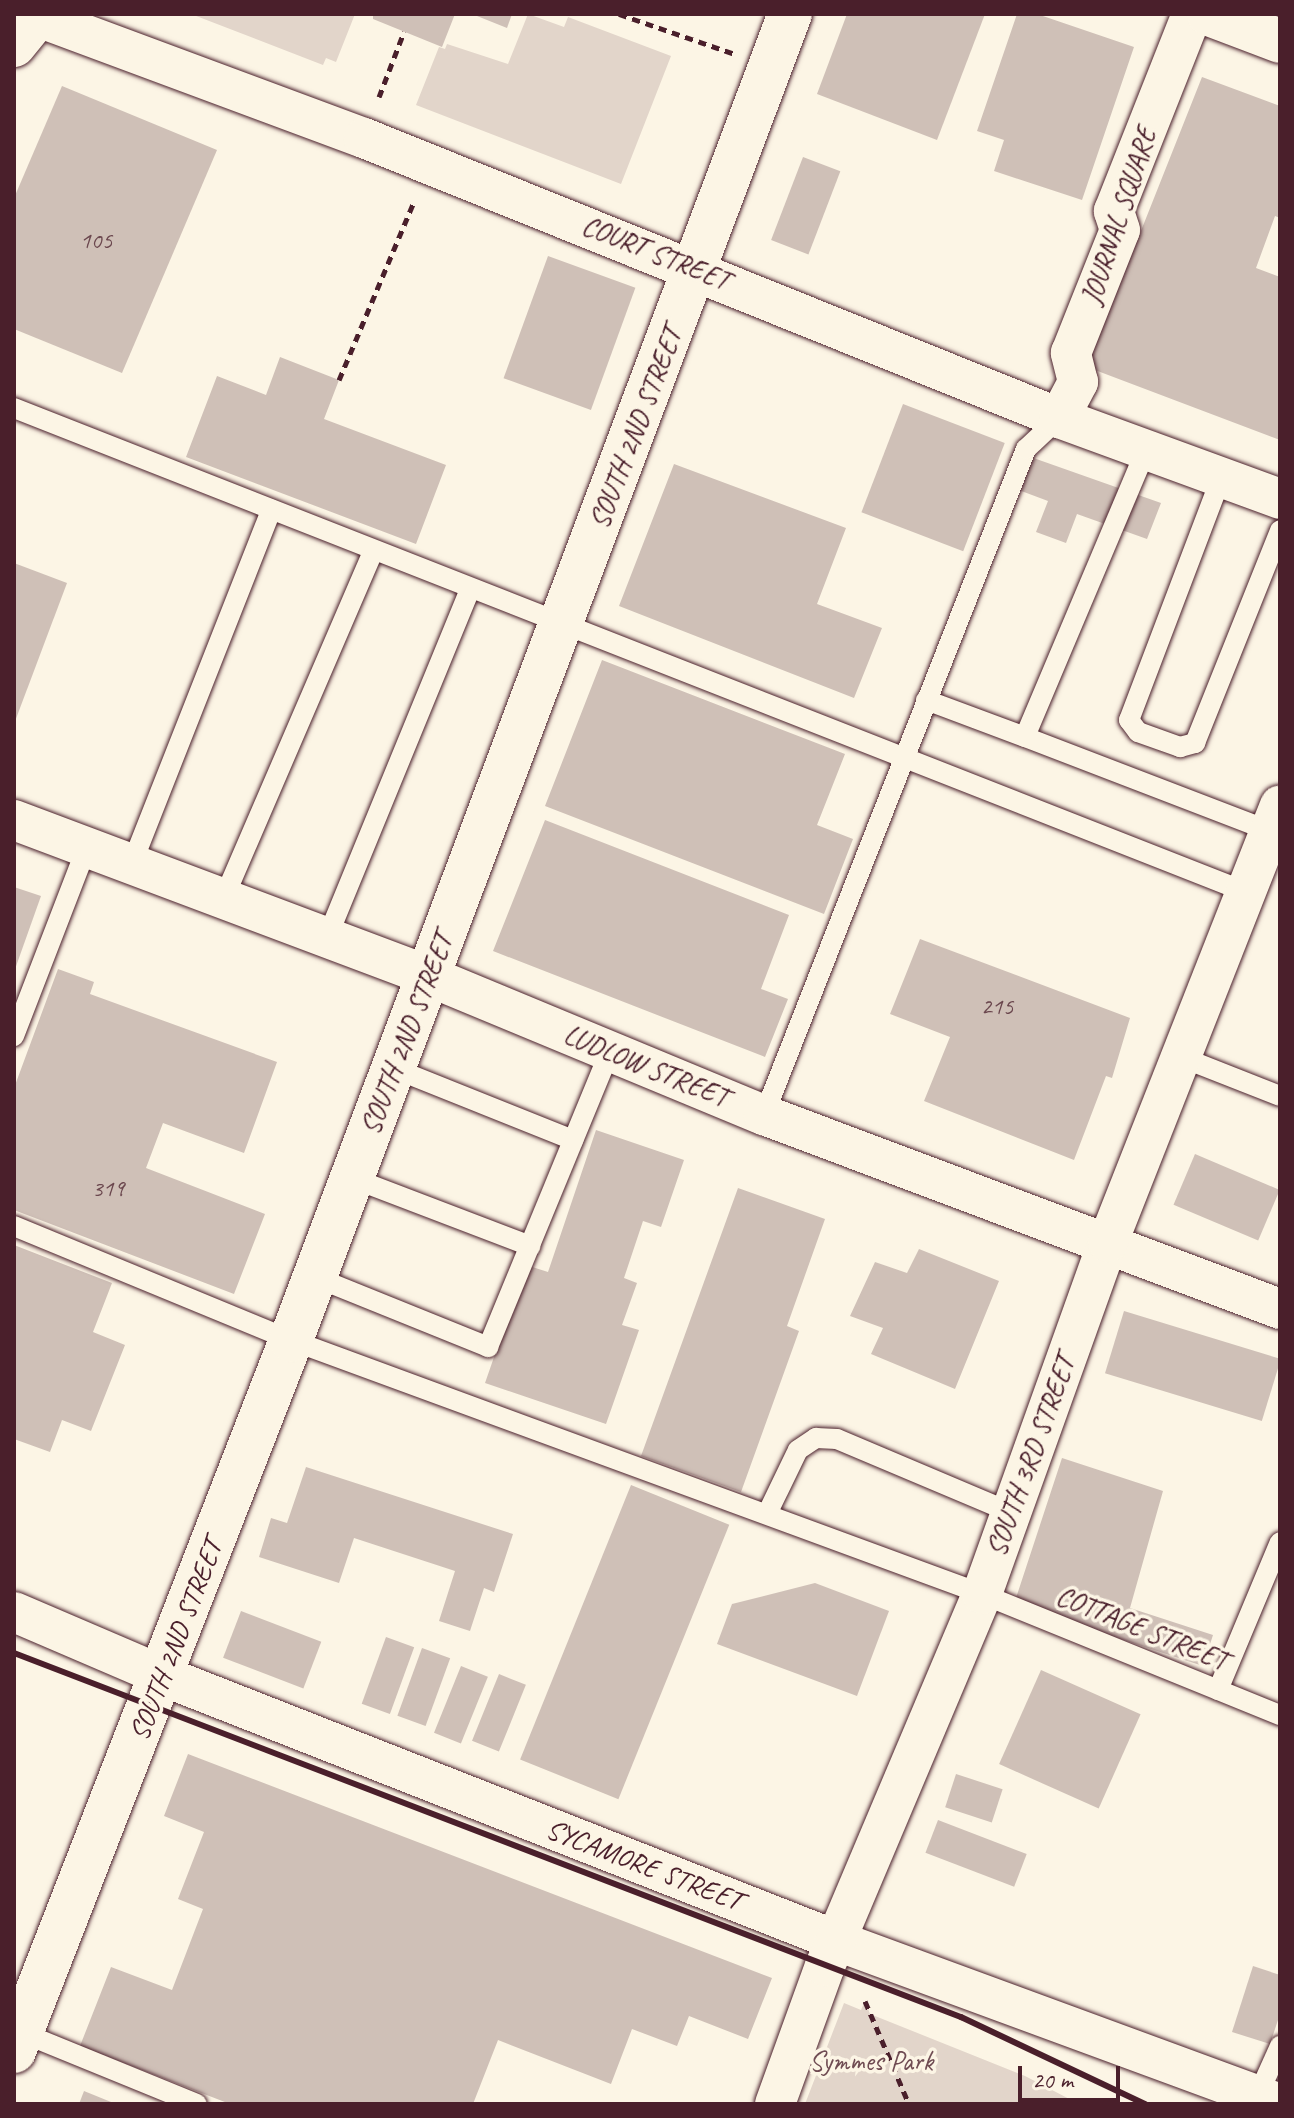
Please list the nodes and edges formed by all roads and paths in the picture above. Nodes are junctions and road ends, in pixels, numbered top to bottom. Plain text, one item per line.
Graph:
1 (619, 14) edge
2 (790, 14) edge
3 (1192, 14) edge
4 (1209, 14) edge
5 (30, 22) edge
6 (404, 32) dead end
7 (1280, 41) edge
8 (771, 68) junction
9 (379, 97) dead end
10 (413, 204) dead end
11 (697, 268) junction
12 (339, 380) dead end
13 (14, 408) edge
14 (1059, 418) junction
15 (1146, 450) junction
16 (1221, 478) junction
17 (1280, 499) edge
18 (271, 510) junction
19 (1280, 530) edge
20 (373, 551) junction
21 (470, 590) junction
22 (561, 626) junction
23 (926, 700) junction
24 (1025, 737) junction
25 (903, 760) junction
26 (1275, 819) edge
27 (14, 820) edge
28 (86, 849) junction
29 (131, 866) junction
30 (1263, 899) edge
31 (223, 900) junction
32 (327, 938) junction
33 (428, 976) junction
34 (14, 1036) edge
35 (610, 1051) junction
36 (1181, 1057) junction
37 (393, 1068) junction
38 (1280, 1096) edge
39 (764, 1115) junction
40 (573, 1140) junction
41 (352, 1178) junction
42 (14, 1226) edge
43 (1108, 1242) junction
44 (530, 1246) junction
45 (315, 1277) junction
46 (1280, 1309) edge
47 (291, 1340) junction
48 (1010, 1512) junction
49 (767, 1514) junction
50 (1280, 1542) edge
51 (982, 1594) junction
52 (14, 1612) edge
53 (163, 1676) junction
54 (1218, 1690) junction
55 (1280, 1715) edge
56 (840, 1942) junction
57 (865, 2001) dead end
58 (16, 2038) edge
59 (1280, 2046) edge
60 (1269, 2100) edge
61 (197, 2104) edge
62 (775, 2104) edge
63 (909, 2104) edge

1 - 8 path
2 - 8 street, SOUTH 2ND STREET
3 - 14 street, JOURNAL SQUARE
4 - 7 street
5 - 11 street, COURT STREET
6 - 9 path
8 - 11 street, SOUTH 2ND STREET
10 - 12 path
11 - 14 street, COURT STREET
11 - 22 street, SOUTH 2ND STREET
13 - 18 lane
14 - 15 street, COURT STREET
14 - 23 lane
15 - 16 street, COURT STREET
15 - 24 lane
16 - 17 street, COURT STREET
16 - 19 lane
18 - 20 lane
18 - 29 lane
20 - 21 lane
20 - 31 lane
21 - 22 lane
21 - 32 lane
22 - 25 lane
22 - 33 street, SOUTH 2ND STREET
23 - 24 lane
23 - 25 lane
24 - 26 lane
25 - 30 lane
25 - 39 lane
26 - 30 street, SOUTH 3RD STREET
27 - 28 street, LUDLOW STREET
28 - 29 street, LUDLOW STREET
28 - 34 lane
29 - 31 street, LUDLOW STREET
30 - 36 street, SOUTH 3RD STREET
31 - 32 street, LUDLOW STREET
32 - 33 street, LUDLOW STREET
33 - 35 street, LUDLOW STREET
33 - 37 street, SOUTH 2ND STREET
35 - 39 street, LUDLOW STREET
35 - 40 lane
36 - 38 lane
36 - 43 street, SOUTH 3RD STREET
37 - 40 lane
37 - 41 street, SOUTH 2ND STREET
39 - 43 street, LUDLOW STREET
40 - 44 lane
41 - 44 lane
41 - 45 street, SOUTH 2ND STREET
42 - 47 lane, COTTAGE STREET
43 - 46 street, LUDLOW STREET
43 - 48 street, SOUTH 3RD STREET
44 - 45 lane
45 - 47 street, SOUTH 2ND STREET
47 - 49 lane, COTTAGE STREET
47 - 53 street, SOUTH 2ND STREET
48 - 49 lane
48 - 51 street, SOUTH 3RD STREET
49 - 51 lane, COTTAGE STREET
50 - 54 lane
51 - 54 lane, COTTAGE STREET
51 - 56 street, SOUTH 3RD STREET
52 - 53 street, SYCAMORE STREET
53 - 56 street, SYCAMORE STREET
53 - 58 street, SOUTH 2ND STREET
54 - 55 lane, COTTAGE STREET
56 - 60 street, SYCAMORE STREET
56 - 62 street, SOUTH 3RD STREET
57 - 63 path
58 - 61 lane
59 - 60 lane

